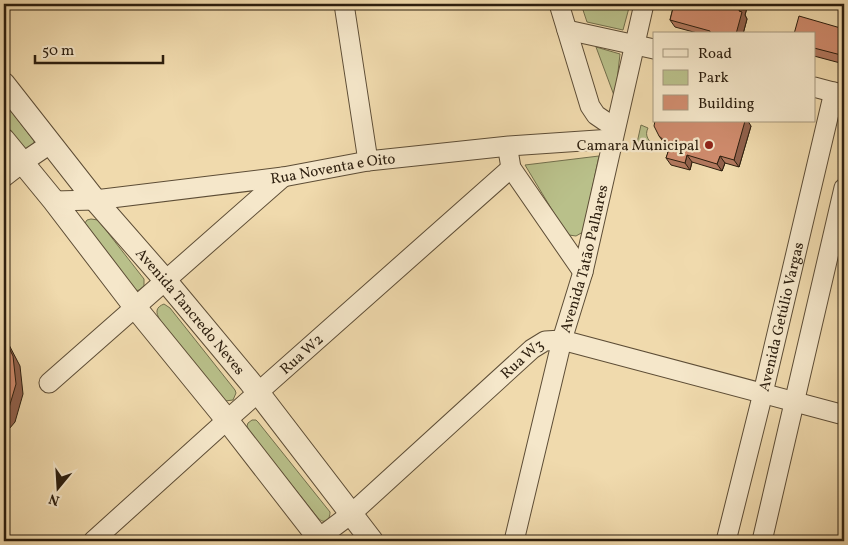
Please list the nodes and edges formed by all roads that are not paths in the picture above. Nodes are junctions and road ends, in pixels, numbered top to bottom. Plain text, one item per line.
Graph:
1 (344, 4) edge
2 (559, 4) edge
3 (644, 4) edge
4 (567, 30) junction
5 (634, 45) junction
6 (653, 49) edge
7 (4, 84) edge
8 (816, 87) edge
9 (839, 93) edge
10 (614, 134) junction
11 (4, 140) edge
12 (50, 144) junction
13 (509, 146) junction
14 (368, 161) junction
15 (22, 163) junction
16 (511, 168) junction
17 (4, 177) edge
18 (283, 177) junction
19 (844, 188) edge
20 (95, 200) junction
21 (54, 201) junction
22 (583, 272) junction
23 (165, 280) junction
24 (135, 307) junction
25 (562, 340) junction
26 (49, 383) dead end
27 (258, 392) junction
28 (763, 393) junction
29 (795, 402) junction
30 (844, 415) edge
31 (226, 420) junction
32 (351, 514) junction
33 (318, 540) edge
34 (93, 541) edge
35 (372, 541) edge
36 (514, 541) edge
37 (726, 541) edge
38 (762, 541) edge

1 - 14 street
2 - 4 street
3 - 5 street, Avenida Tatão Palhares
4 - 5 street
4 - 10 street
5 - 6 street
5 - 10 street, Avenida Tatão Palhares
7 - 12 street, Avenida Tancredo Neves
8 - 9 street
9 - 28 street, Avenida Getúlio Vargas
10 - 13 street, Rua Noventa e Oito
10 - 22 street, Avenida Tatão Palhares
11 - 15 street
12 - 15 street
12 - 20 street, Avenida Tancredo Neves
13 - 14 street, Rua Noventa e Oito
13 - 16 street
14 - 18 street, Rua Noventa e Oito
15 - 17 street
15 - 21 street
16 - 22 street
16 - 27 street, Rua W2
18 - 20 street, Rua Noventa e Oito
18 - 23 street
19 - 29 street
20 - 21 street, Rua Noventa e Oito
20 - 23 street, Avenida Tancredo Neves
21 - 24 street
22 - 25 street, Avenida Tatão Palhares
23 - 24 street
23 - 27 street, Avenida Tancredo Neves
24 - 26 street
24 - 31 street
25 - 28 street, Rua W3
25 - 32 street, Rua W3
25 - 36 street, Avenida Tatão Palhares
27 - 31 street, Rua W2
27 - 32 street, Avenida Tancredo Neves
28 - 29 street, Rua W3
28 - 37 street, Avenida Getúlio Vargas
29 - 30 street, Rua W3
29 - 38 street
31 - 33 street
31 - 34 street, Rua W2
32 - 33 street, Rua W3
32 - 35 street, Avenida Tancredo Neves

